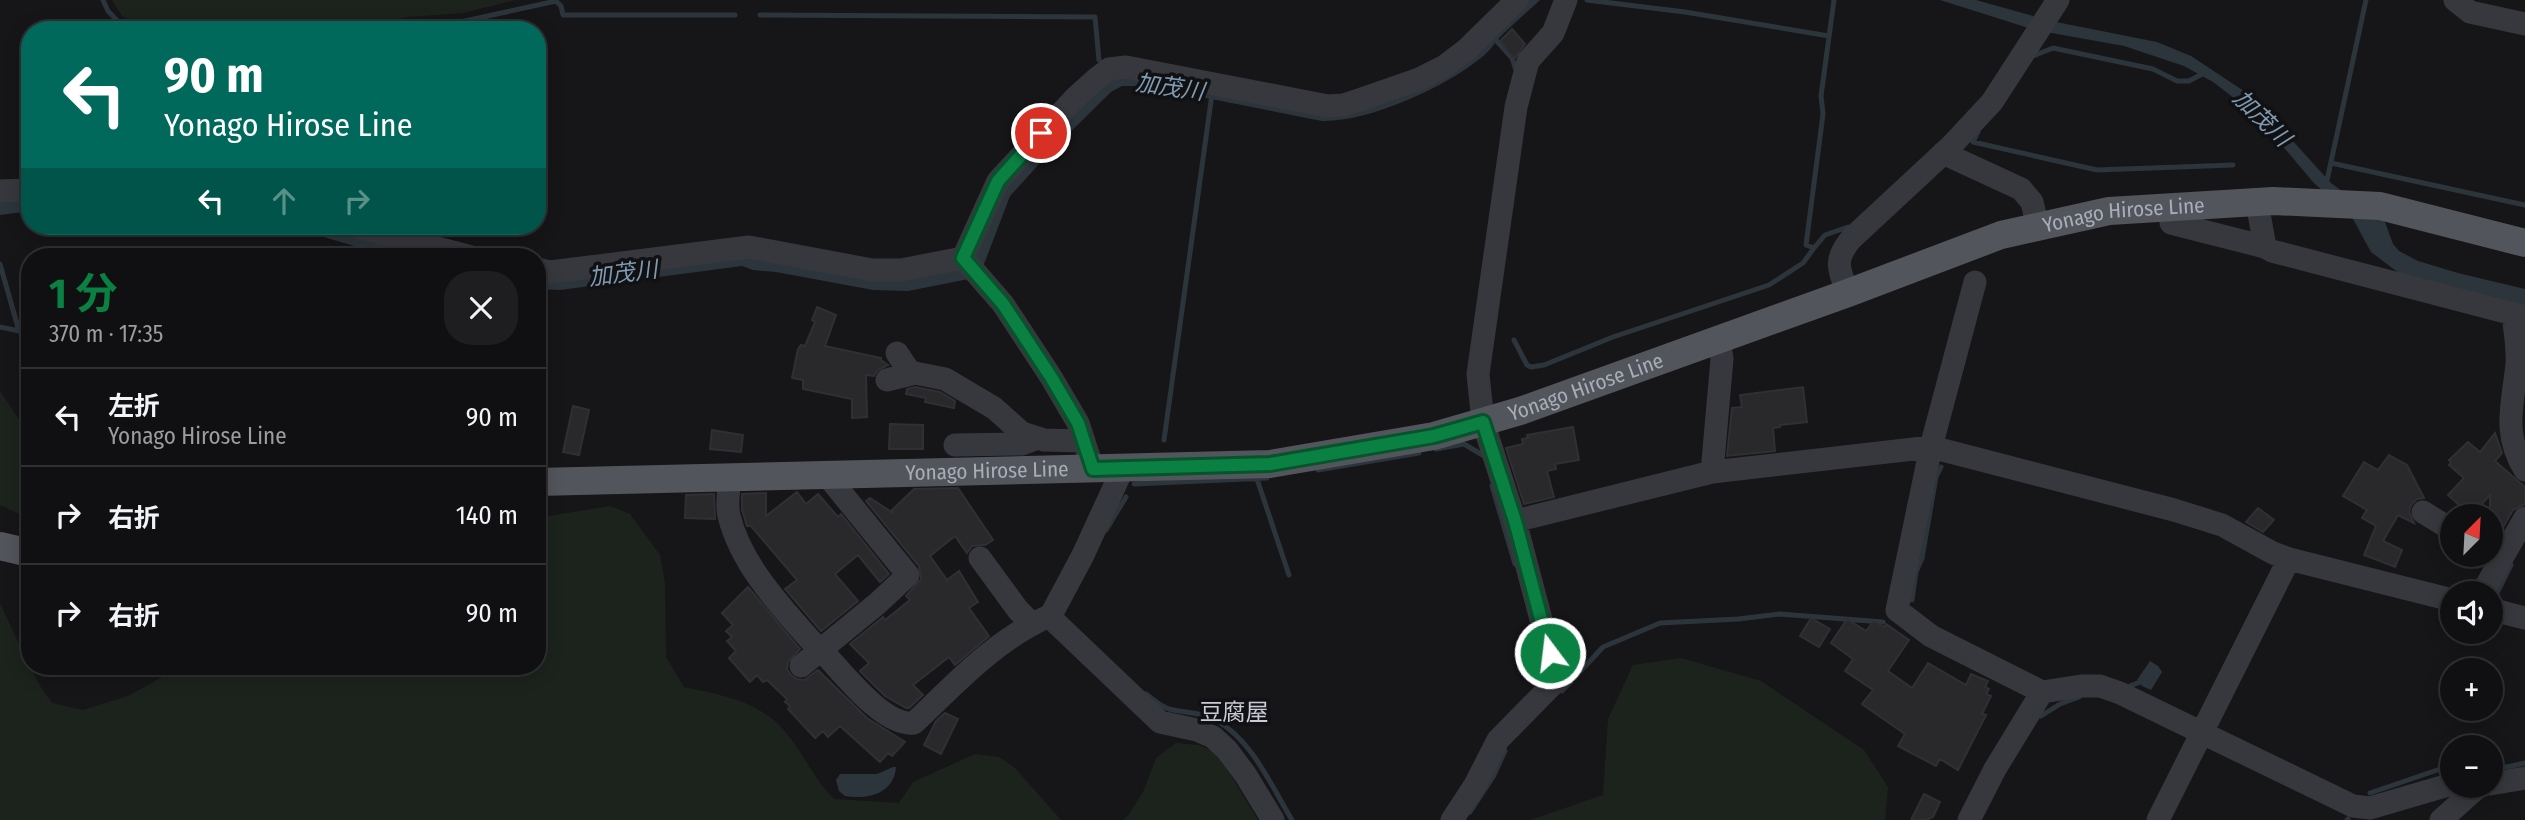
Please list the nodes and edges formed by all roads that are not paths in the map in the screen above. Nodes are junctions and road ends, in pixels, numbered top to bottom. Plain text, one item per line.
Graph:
1 (1517, 0) edge
2 (1566, 0) edge
3 (2464, 3) edge
4 (2048, 16) edge
5 (2525, 24) edge
6 (1943, 153) junction
7 (21, 190) edge
8 (0, 191) edge
9 (2257, 202) junction
10 (2171, 223) dead end
11 (2038, 227) junction
12 (388, 235) edge
13 (2525, 243) edge
14 (2265, 247) junction
15 (438, 248) edge
16 (963, 258) junction
17 (546, 271) edge
18 (1976, 282) dead end
19 (1848, 293) junction
20 (2519, 316) edge
21 (1719, 339) junction
22 (897, 352) dead end
23 (911, 374) junction
24 (887, 380) dead end
25 (1483, 422) junction
26 (1038, 438) junction
27 (1084, 441) junction
28 (955, 445) dead end
29 (1931, 447) junction
30 (1123, 468) junction
31 (1093, 469) junction
32 (2525, 470) edge
33 (1712, 472) junction
34 (825, 474) junction
35 (730, 477) junction
36 (546, 482) edge
37 (2423, 512) dead end
38 (2525, 517) edge
39 (1515, 521) junction
40 (2440, 523) edge
41 (0, 546) edge
42 (2503, 546) edge
43 (21, 551) edge
44 (981, 558) dead end
45 (2289, 559) junction
46 (2440, 597) edge
47 (2503, 612) edge
48 (2525, 618) edge
49 (1041, 619) junction
50 (820, 651) junction
51 (801, 666) dead end
52 (2042, 692) junction
53 (2201, 733) junction
54 (2525, 778) edge
55 (2503, 782) edge
56 (2440, 788) edge
57 (2466, 798) edge
58 (1273, 820) edge
59 (1452, 820) edge
60 (1969, 820) edge
61 (2158, 820) edge
62 (2441, 820) edge

1 - 16 street
2 - 25 street
3 - 5 street
4 - 6 street
6 - 11 street
6 - 19 street
7 - 8 street
9 - 11 main road, Yonago Hirose Line
9 - 13 main road, Yonago Hirose Line
9 - 14 street
10 - 14 street
11 - 19 main road, Yonago Hirose Line
12 - 15 street
14 - 20 street
16 - 17 street
16 - 27 street
18 - 29 street
19 - 21 main road, Yonago Hirose Line
20 - 32 street
21 - 25 main road, Yonago Hirose Line
21 - 33 street
22 - 23 street
23 - 24 street
23 - 26 street
25 - 30 main road, Yonago Hirose Line
25 - 39 street
26 - 27 street
26 - 28 street
27 - 31 street
29 - 33 street
29 - 45 street
29 - 52 street
30 - 31 main road, Yonago Hirose Line
30 - 49 street
31 - 34 main road, Yonago Hirose Line
33 - 39 street
34 - 35 main road, Yonago Hirose Line
34 - 50 street
35 - 36 main road, Yonago Hirose Line
35 - 50 street
37 - 40 street
38 - 42 street
39 - 59 street
41 - 43 main road
44 - 49 street
45 - 46 street
45 - 53 street
47 - 48 street
49 - 50 street
49 - 58 street
50 - 51 street
52 - 53 street
52 - 60 street
53 - 56 street
53 - 61 street
54 - 55 street
57 - 62 street

